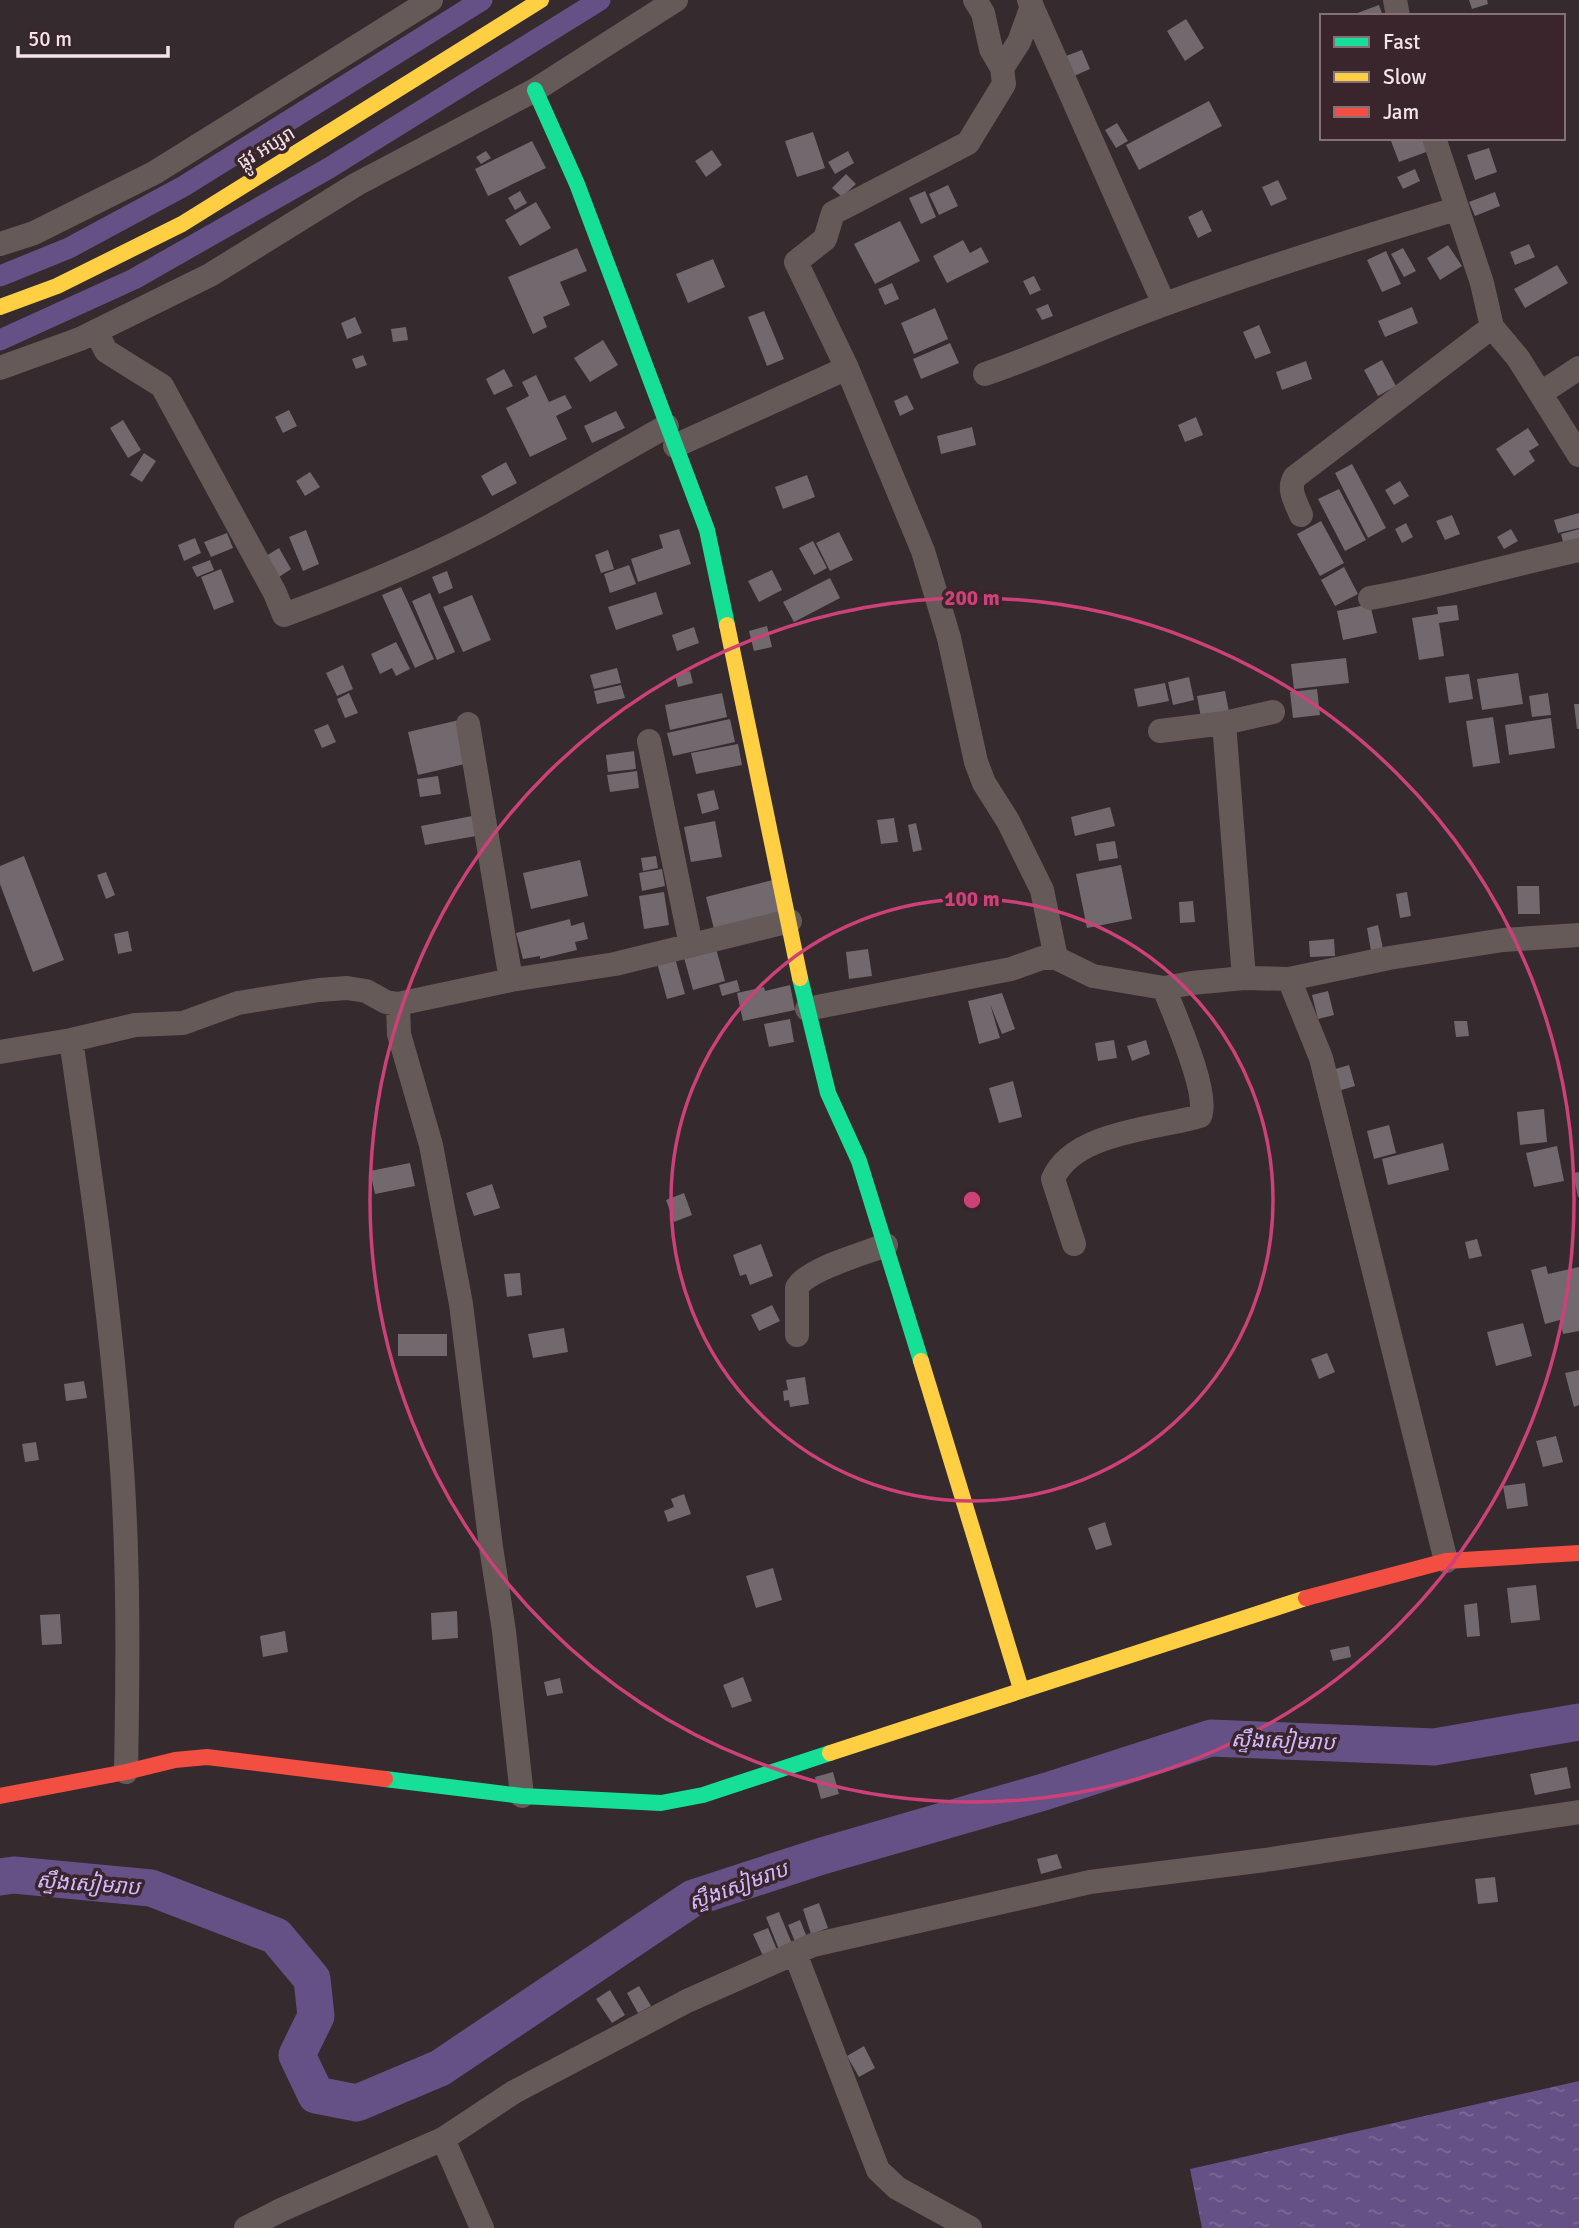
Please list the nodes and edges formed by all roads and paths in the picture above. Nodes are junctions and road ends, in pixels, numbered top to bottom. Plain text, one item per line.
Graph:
1 (431, 0) edge
2 (541, 0) edge
3 (676, 0) edge
4 (975, 0) edge
5 (1030, 3) edge
6 (1002, 68) junction
7 (535, 90) junction
8 (1435, 140) edge
9 (1456, 208) junction
10 (0, 244) edge
11 (1164, 304) junction
12 (0, 307) edge
13 (1492, 327) junction
14 (96, 331) junction
15 (0, 368) edge
16 (847, 368) junction
17 (1579, 368) edge
18 (985, 374) dead end
19 (1541, 393) junction
20 (671, 436) junction
21 (1579, 455) edge
22 (1301, 515) dead end
23 (1579, 550) edge
24 (1370, 598) dead end
25 (1273, 712) dead end
26 (1224, 723) junction
27 (468, 724) dead end
28 (1160, 731) dead end
29 (649, 741) dead end
30 (790, 921) junction
31 (1579, 935) edge
32 (691, 945) junction
33 (1056, 958) junction
34 (1244, 978) junction
35 (1289, 979) junction
36 (511, 980) junction
37 (1164, 988) junction
38 (398, 1004) junction
39 (807, 1009) junction
40 (71, 1040) junction
41 (0, 1052) edge
42 (1074, 1244) dead end
43 (886, 1245) junction
44 (797, 1335) dead end
45 (1579, 1553) edge
46 (1447, 1561) junction
47 (1021, 1689) junction
48 (126, 1772) junction
49 (0, 1796) edge
50 (522, 1796) junction
51 (1579, 1812) edge
52 (795, 1953) junction
53 (443, 2139) junction
54 (246, 2228) edge
55 (482, 2228) edge
56 (970, 2228) edge

1 - 10 street
2 - 12 street, ផ្លូវ អប្សរា
3 - 7 street
4 - 6 street
5 - 6 street
5 - 11 street
6 - 16 street
7 - 14 street
7 - 20 street
8 - 9 street
9 - 11 street
9 - 13 street
11 - 18 street
13 - 19 street
13 - 22 street
14 - 15 street
14 - 20 street
16 - 20 street
16 - 33 street
17 - 19 street
19 - 21 street
20 - 30 street
23 - 24 street
25 - 26 street
26 - 28 street
26 - 34 street
27 - 36 street
29 - 32 street
30 - 32 street
30 - 39 street
31 - 35 street
32 - 36 street
33 - 37 street
33 - 39 street
34 - 35 street
34 - 37 street
35 - 46 street
36 - 38 street
37 - 42 street
38 - 40 street
38 - 50 street
39 - 43 street
40 - 41 street
40 - 48 street
43 - 44 street
43 - 47 street
45 - 46 street
46 - 47 street
47 - 50 street
48 - 49 street
48 - 50 street
51 - 52 street
52 - 53 street
52 - 56 street
53 - 54 street
53 - 55 street

